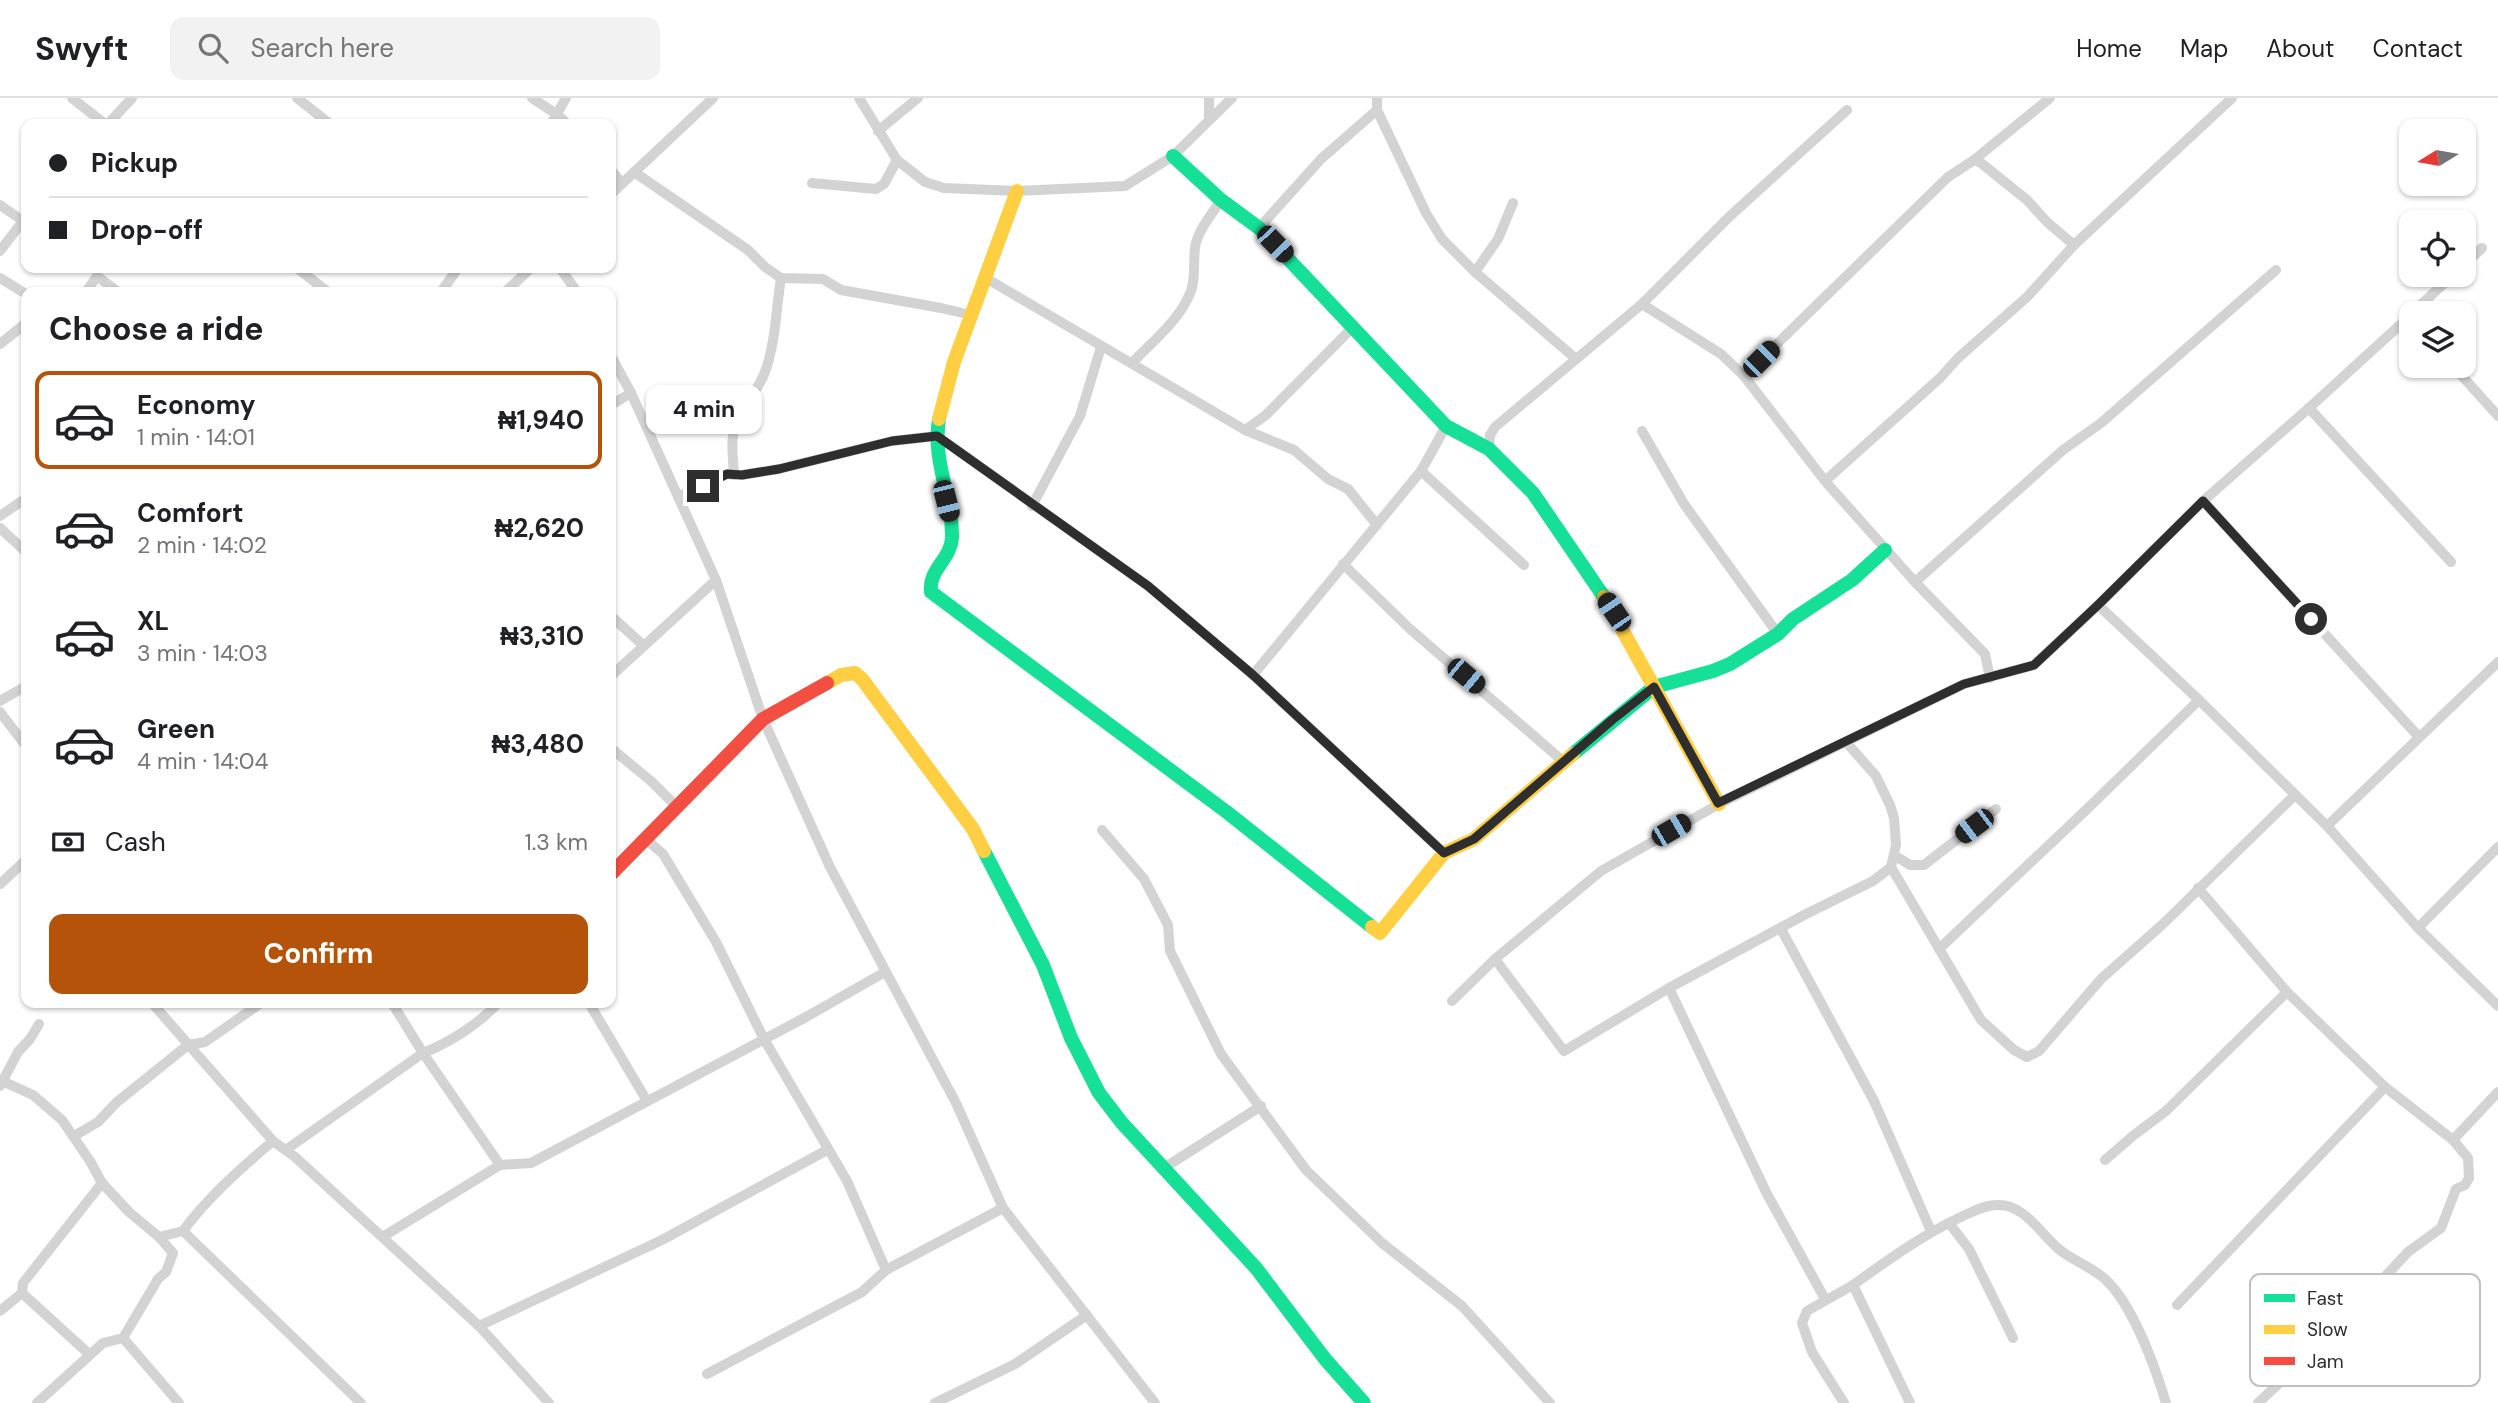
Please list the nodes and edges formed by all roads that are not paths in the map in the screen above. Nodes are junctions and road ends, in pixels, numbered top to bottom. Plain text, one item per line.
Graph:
1 (72, 98) edge
2 (132, 98) edge
3 (297, 98) edge
4 (533, 98) edge
5 (566, 98) edge
6 (713, 98) edge
7 (859, 98) edge
8 (919, 98) edge
9 (1209, 98) edge
10 (1232, 98) edge
11 (1377, 98) edge
12 (2050, 98) edge
13 (2232, 98) edge
14 (1377, 110) junction
15 (1847, 110) dead end
16 (558, 115) junction
17 (1209, 118) junction
18 (99, 119) edge
19 (111, 119) edge
20 (324, 119) edge
21 (555, 119) edge
22 (562, 119) edge
23 (878, 131) junction
24 (1173, 156) junction
25 (897, 160) junction
26 (1974, 160) junction
27 (634, 172) junction
28 (616, 176) edge
29 (622, 183) junction
30 (812, 183) dead end
31 (616, 189) edge
32 (1017, 191) junction
33 (1221, 200) junction
34 (1513, 203) dead end
35 (0, 205) edge
36 (21, 217) edge
37 (21, 223) edge
38 (1259, 228) junction
39 (2074, 245) junction
40 (2482, 248) dead end
41 (0, 251) edge
42 (2476, 254) edge
43 (2276, 270) dead end
44 (1475, 272) junction
45 (303, 273) edge
46 (526, 273) edge
47 (984, 277) junction
48 (0, 278) edge
49 (781, 278) junction
50 (89, 287) edge
51 (111, 287) edge
52 (322, 287) edge
53 (510, 287) edge
54 (2440, 287) edge
55 (21, 291) edge
56 (2426, 301) edge
57 (1642, 304) junction
58 (971, 315) junction
59 (2399, 326) edge
60 (21, 327) edge
61 (1353, 327) junction
62 (0, 344) edge
63 (1101, 347) junction
64 (1576, 359) junction
65 (1132, 363) junction
66 (616, 365) edge
67 (1744, 376) junction
68 (2465, 378) edge
69 (631, 393) junction
70 (616, 402) edge
71 (2309, 408) junction
72 (2498, 416) edge
73 (1446, 426) junction
74 (1245, 430) junction
75 (1642, 431) dead end
76 (937, 436) junction
77 (1487, 443) junction
78 (1421, 471) junction
79 (734, 475) junction
80 (1825, 481) junction
81 (678, 497) junction
82 (21, 501) edge
83 (2203, 501) junction
84 (1032, 506) junction
85 (0, 516) edge
86 (1377, 525) junction
87 (0, 528) edge
88 (21, 547) edge
89 (1885, 550) junction
90 (2451, 562) dead end
91 (1343, 564) junction
92 (1524, 565) dead end
93 (716, 580) junction
94 (1915, 582) junction
95 (2098, 605) junction
96 (616, 620) edge
97 (1778, 634) junction
98 (644, 646) junction
99 (2498, 662) edge
100 (616, 671) edge
101 (1253, 675) junction
102 (1990, 678) junction
103 (1654, 687) junction
104 (21, 689) edge
105 (2199, 699) junction
106 (0, 701) edge
107 (0, 712) edge
108 (763, 719) junction
109 (2418, 737) junction
110 (21, 739) edge
111 (1846, 742) junction
112 (616, 752) edge
113 (1564, 762) junction
114 (2295, 795) junction
115 (1718, 803) junction
116 (677, 806) junction
117 (1996, 809) dead end
118 (2327, 826) junction
119 (1102, 830) dead end
120 (647, 840) junction
121 (2498, 847) edge
122 (1444, 853) junction
123 (1894, 855) junction
124 (21, 865) edge
125 (1891, 867) junction
126 (616, 869) edge
127 (0, 884) edge
128 (2198, 888) junction
129 (2418, 928) junction
130 (1781, 929) junction
131 (1939, 949) junction
132 (1494, 959) junction
133 (885, 972) junction
134 (1669, 988) junction
135 (2287, 992) junction
136 (1452, 1001) dead end
137 (2498, 1006) edge
138 (156, 1008) edge
139 (254, 1008) edge
140 (395, 1008) edge
141 (492, 1008) edge
142 (592, 1008) edge
143 (38, 1024) dead end
144 (764, 1039) junction
145 (188, 1045) junction
146 (423, 1053) junction
147 (1, 1082) edge
148 (2385, 1087) junction
149 (2498, 1093) edge
150 (647, 1101) junction
151 (1261, 1106) junction
152 (74, 1136) junction
153 (2453, 1140) junction
154 (274, 1141) junction
155 (287, 1149) junction
156 (827, 1150) junction
157 (2105, 1160) dead end
158 (500, 1165) junction
159 (1164, 1168) junction
160 (102, 1184) junction
161 (1003, 1208) junction
162 (1949, 1223) junction
163 (183, 1231) junction
164 (1931, 1231) junction
165 (384, 1236) junction
166 (159, 1237) junction
167 (886, 1270) junction
168 (2387, 1274) edge
169 (1853, 1285) junction
170 (22, 1293) junction
171 (1825, 1299) junction
172 (2177, 1305) dead end
173 (0, 1311) edge
174 (1087, 1315) junction
175 (479, 1326) junction
176 (124, 1338) junction
177 (2012, 1338) dead end
178 (89, 1354) junction
179 (707, 1374) dead end
180 (2276, 1386) edge
181 (37, 1403) edge
182 (179, 1403) edge
183 (361, 1403) edge
184 (549, 1403) edge
185 (935, 1403) edge
186 (1155, 1403) edge
187 (1364, 1403) edge
188 (1550, 1403) edge
189 (1844, 1403) edge
190 (1910, 1403) edge
191 (2166, 1403) edge
192 (2258, 1403) edge

1 - 18 street
2 - 19 street
3 - 20 street
4 - 16 street
5 - 16 street
6 - 27 street
7 - 23 street
8 - 23 street
9 - 17 street
10 - 17 street
11 - 14 street
12 - 26 street
13 - 39 street
14 - 38 street
14 - 44 street
15 - 57 street
16 - 21 street
16 - 22 street
17 - 24 street
23 - 25 street
24 - 32 street
24 - 33 street
25 - 30 street
25 - 32 street
26 - 39 street
26 - 67 street
27 - 29 street
27 - 49 street
28 - 29 street
29 - 31 street
32 - 47 street
33 - 38 street
33 - 65 street
34 - 44 street
35 - 36 street
37 - 41 street
38 - 61 street
39 - 80 street
40 - 42 street
43 - 94 street
44 - 64 street
45 - 52 street
46 - 53 street
47 - 58 street
47 - 63 street
48 - 55 street
49 - 58 street
49 - 79 street
50 - 51 street
54 - 56 street
57 - 64 street
57 - 67 street
58 - 76 street
59 - 71 street
60 - 62 street
61 - 73 street
61 - 74 street
63 - 65 street
63 - 84 street
64 - 77 street
65 - 74 street
66 - 69 street
67 - 80 street
68 - 72 street
69 - 70 street
69 - 81 street
71 - 83 street
71 - 90 street
73 - 77 street
73 - 78 street
74 - 86 street
75 - 97 street
76 - 79 street
76 - 84 street
76 - 122 street
77 - 103 street
78 - 86 street
78 - 92 street
79 - 81 street
80 - 89 street
81 - 93 street
82 - 85 street
83 - 95 street
83 - 109 street
84 - 101 street
86 - 91 street
87 - 88 street
89 - 94 street
89 - 97 street
91 - 101 street
91 - 113 street
93 - 98 street
93 - 108 street
94 - 102 street
95 - 102 street
95 - 105 street
96 - 98 street
97 - 103 street
98 - 100 street
99 - 109 street
101 - 122 street
102 - 111 street
103 - 113 street
103 - 115 street
104 - 106 street
105 - 114 street
105 - 131 street
107 - 110 street
108 - 116 street
108 - 133 street
108 - 159 street
109 - 118 street
111 - 115 street
111 - 123 street
112 - 116 street
113 - 122 street
114 - 118 street
114 - 128 street
115 - 132 street
116 - 120 street
117 - 123 street
118 - 129 street
119 - 151 street
120 - 126 street
120 - 144 street
121 - 129 street
123 - 125 street
124 - 127 street
125 - 130 street
125 - 131 street
128 - 131 street
128 - 135 street
129 - 137 street
130 - 134 street
130 - 164 street
132 - 134 street
132 - 136 street
133 - 144 street
133 - 161 street
134 - 171 street
135 - 148 street
135 - 157 street
138 - 145 street
139 - 145 street
140 - 146 street
141 - 146 street
142 - 150 street
143 - 147 street
144 - 150 street
144 - 156 street
145 - 152 street
145 - 154 street
146 - 155 street
146 - 158 street
147 - 152 street
148 - 153 street
148 - 172 street
149 - 153 street
150 - 158 street
151 - 159 street
151 - 188 street
152 - 160 street
153 - 168 street
154 - 155 street
154 - 163 street
155 - 165 street
156 - 167 street
156 - 175 street
158 - 165 street
159 - 187 street
160 - 166 street
160 - 170 street
161 - 167 street
161 - 174 street
162 - 164 street
162 - 177 street
162 - 191 street
163 - 166 street
163 - 183 street
164 - 169 street
165 - 175 street
166 - 176 street
167 - 179 street
169 - 171 street
169 - 190 street
170 - 173 street
170 - 178 street
171 - 189 street
174 - 185 street
174 - 186 street
175 - 184 street
176 - 178 street
176 - 182 street
178 - 181 street
180 - 192 street

